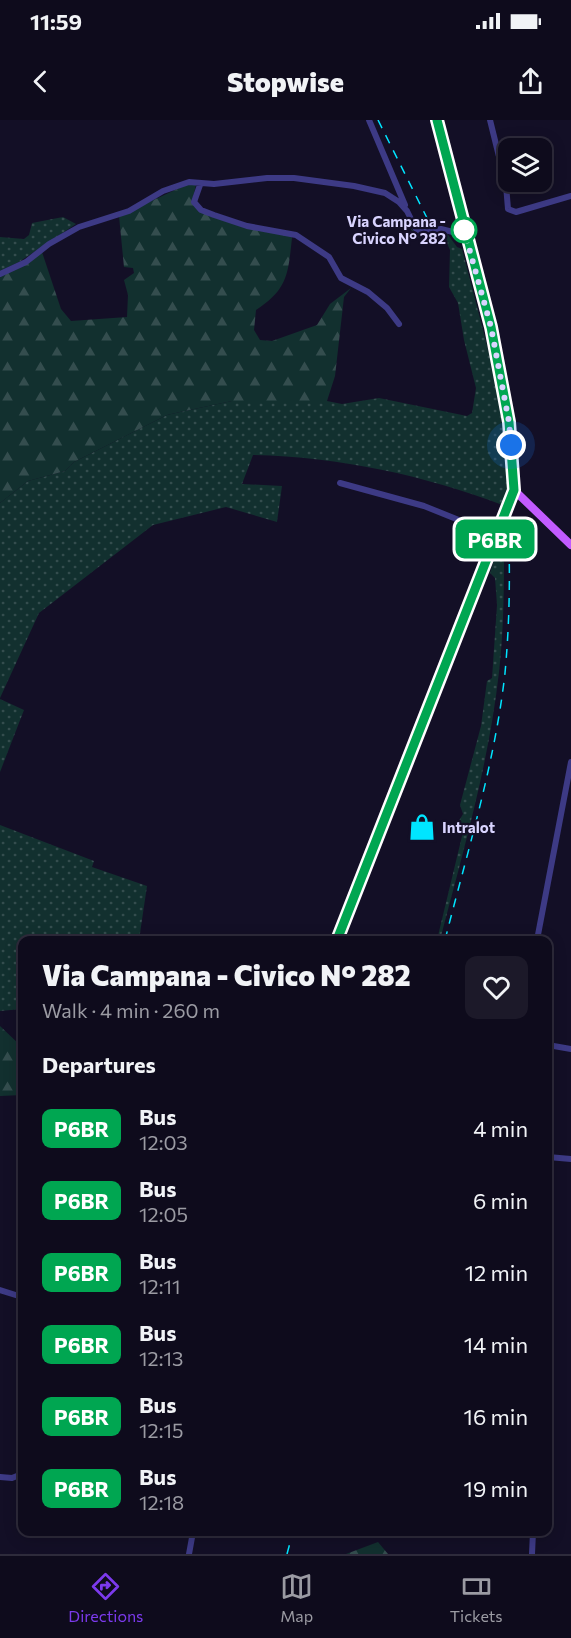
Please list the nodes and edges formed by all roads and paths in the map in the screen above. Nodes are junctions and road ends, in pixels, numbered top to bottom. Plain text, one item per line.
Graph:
1 (369, 120) edge
2 (437, 120) edge
3 (490, 120) edge
4 (200, 185) junction
5 (571, 196) edge
6 (407, 211) junction
7 (465, 235) junction
8 (0, 274) edge
9 (399, 324) dead end
10 (340, 483) dead end
11 (514, 490) junction
12 (496, 535) junction
13 (571, 545) edge
14 (571, 762) edge
15 (339, 936) edge
16 (538, 936) edge
17 (552, 1046) edge
18 (571, 1049) edge
19 (552, 1157) edge
20 (571, 1159) edge
21 (0, 1290) edge
22 (18, 1297) edge
23 (18, 1476) edge
24 (0, 1477) edge
25 (192, 1536) edge
26 (533, 1536) edge
27 (189, 1554) edge
28 (532, 1554) edge

1 - 6 street
2 - 7 main road
3 - 5 street
4 - 6 street
4 - 8 street
4 - 9 street
6 - 7 street
7 - 11 main road
10 - 12 street
11 - 12 street
11 - 13 main road
12 - 15 street
14 - 16 street
17 - 18 street
19 - 20 street
21 - 22 street
23 - 24 street
25 - 27 street
26 - 28 street

